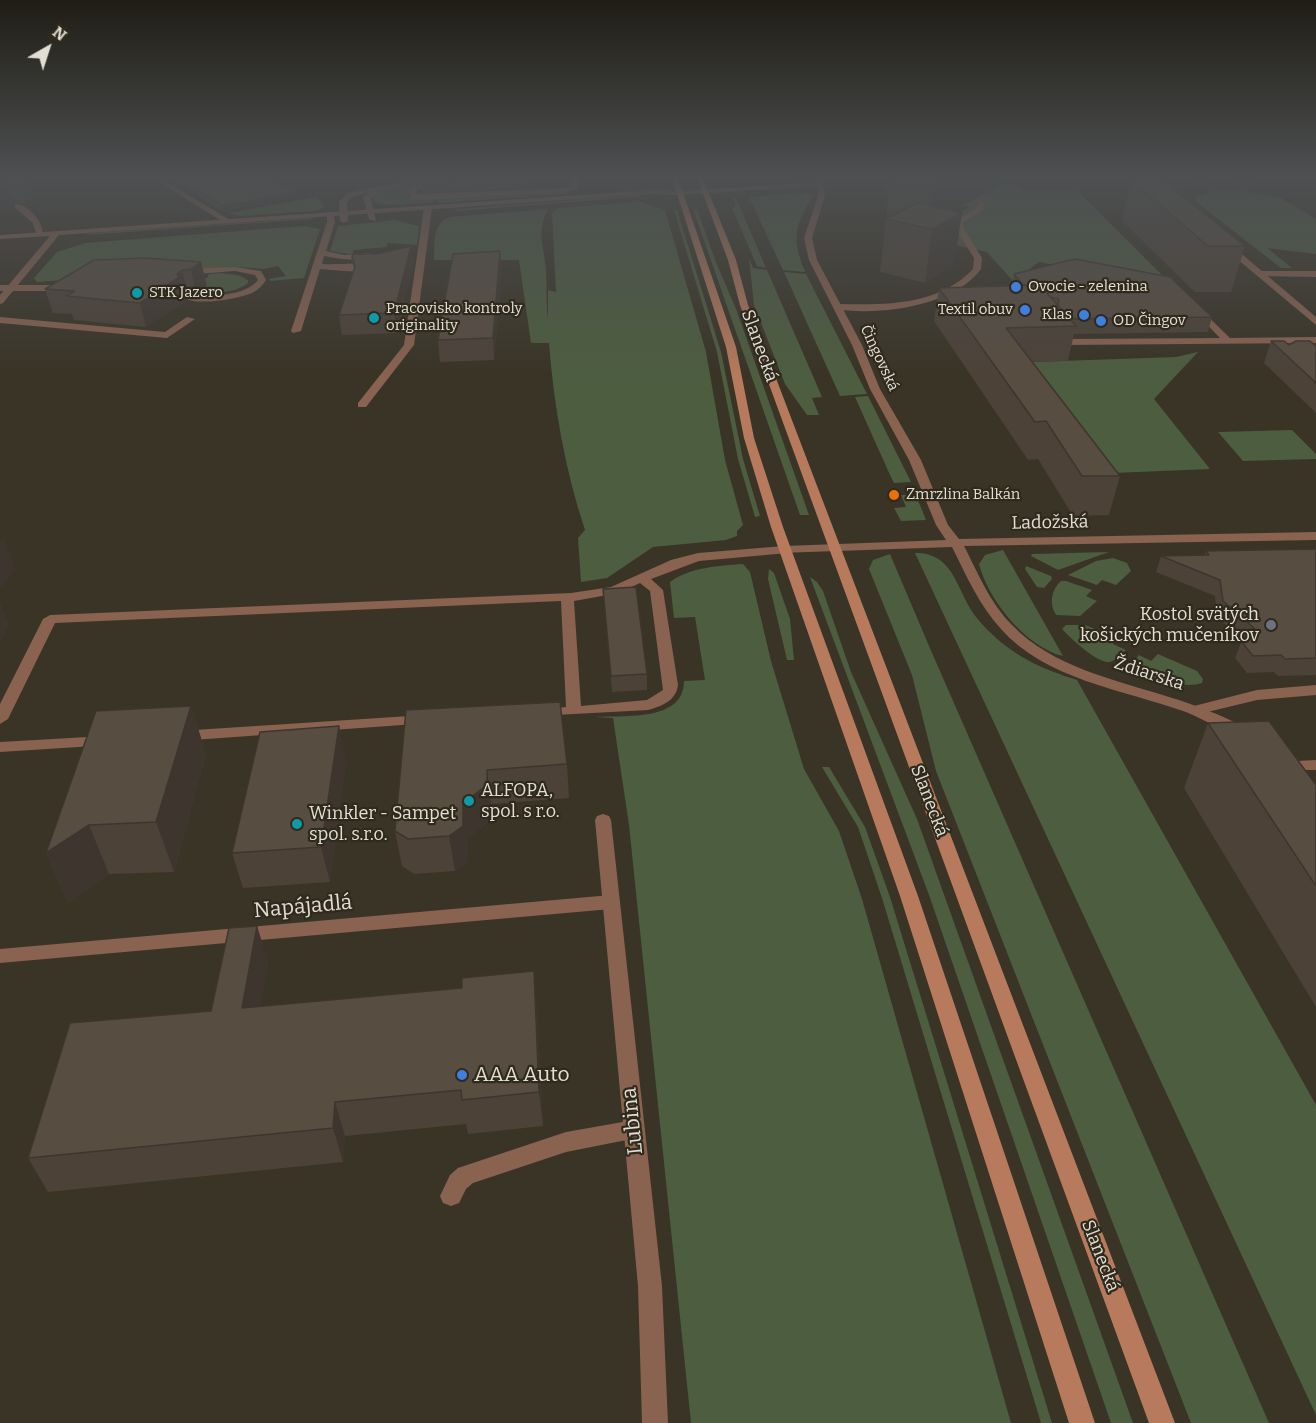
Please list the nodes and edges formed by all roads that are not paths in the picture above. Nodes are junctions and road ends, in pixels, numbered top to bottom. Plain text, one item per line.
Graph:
1 (48, 244) edge
2 (323, 244) edge
3 (424, 244) edge
4 (697, 244) edge
5 (726, 244) edge
6 (808, 244) edge
7 (969, 244) edge
8 (1225, 244) edge
9 (321, 253) junction
10 (385, 254) edge
11 (387, 265) edge
12 (318, 266) junction
13 (178, 273) edge
14 (1260, 274) junction
15 (1316, 274) edge
16 (77, 285) edge
17 (0, 288) edge
18 (12, 288) junction
19 (189, 298) dead end
20 (0, 301) edge
21 (1191, 303) edge
22 (838, 307) junction
23 (190, 319) dead end
24 (0, 320) edge
25 (1316, 322) edge
26 (296, 331) dead end
27 (1227, 340) junction
28 (1261, 340) junction
29 (1316, 340) edge
30 (1063, 342) edge
31 (1275, 354) edge
32 (362, 405) dead end
33 (1316, 536) edge
34 (956, 543) junction
35 (834, 547) junction
36 (784, 550) junction
37 (643, 579) junction
38 (567, 597) junction
39 (1316, 690) edge
40 (1195, 710) junction
41 (574, 711) junction
42 (527, 714) edge
43 (0, 719) edge
44 (444, 719) edge
45 (1251, 736) edge
46 (162, 737) edge
47 (116, 740) edge
48 (0, 747) edge
49 (1270, 753) edge
50 (1316, 765) edge
51 (1283, 766) junction
52 (1296, 783) edge
53 (603, 820) dead end
54 (611, 902) junction
55 (0, 956) edge
56 (634, 1130) junction
57 (451, 1196) dead end
58 (655, 1423) edge
59 (1082, 1423) edge
60 (1162, 1423) edge

1 - 18 street
2 - 9 street
3 - 32 street
4 - 36 main road, Slanecká
5 - 35 main road, Slanecká
6 - 22 street, Čingovská
7 - 22 street
8 - 14 street
9 - 10 street
9 - 12 street
11 - 12 street
12 - 26 street
13 - 19 street
14 - 15 street
14 - 25 street
16 - 18 street
17 - 18 street
18 - 20 street
21 - 27 street
22 - 34 street, Čingovská
23 - 24 street
27 - 28 street
27 - 30 street
28 - 29 street
28 - 31 street
33 - 34 street, Ladožská
34 - 35 street, Ladožská
34 - 40 street, Ždiarska
35 - 36 street, Ladožská
35 - 60 main road, Slanecká
36 - 37 street, Ladožská
36 - 59 main road, Slanecká
37 - 38 street, Ladožská
37 - 41 street
38 - 41 street
38 - 43 street, Ladožská
39 - 40 street
40 - 45 street, Ždiarska
41 - 42 street
44 - 46 street
47 - 48 street
49 - 51 street
50 - 51 street
51 - 52 street
53 - 54 street, Lubina
54 - 55 street, Napájadlá
54 - 56 street, Lubina
56 - 57 street
56 - 58 street, Lubina

